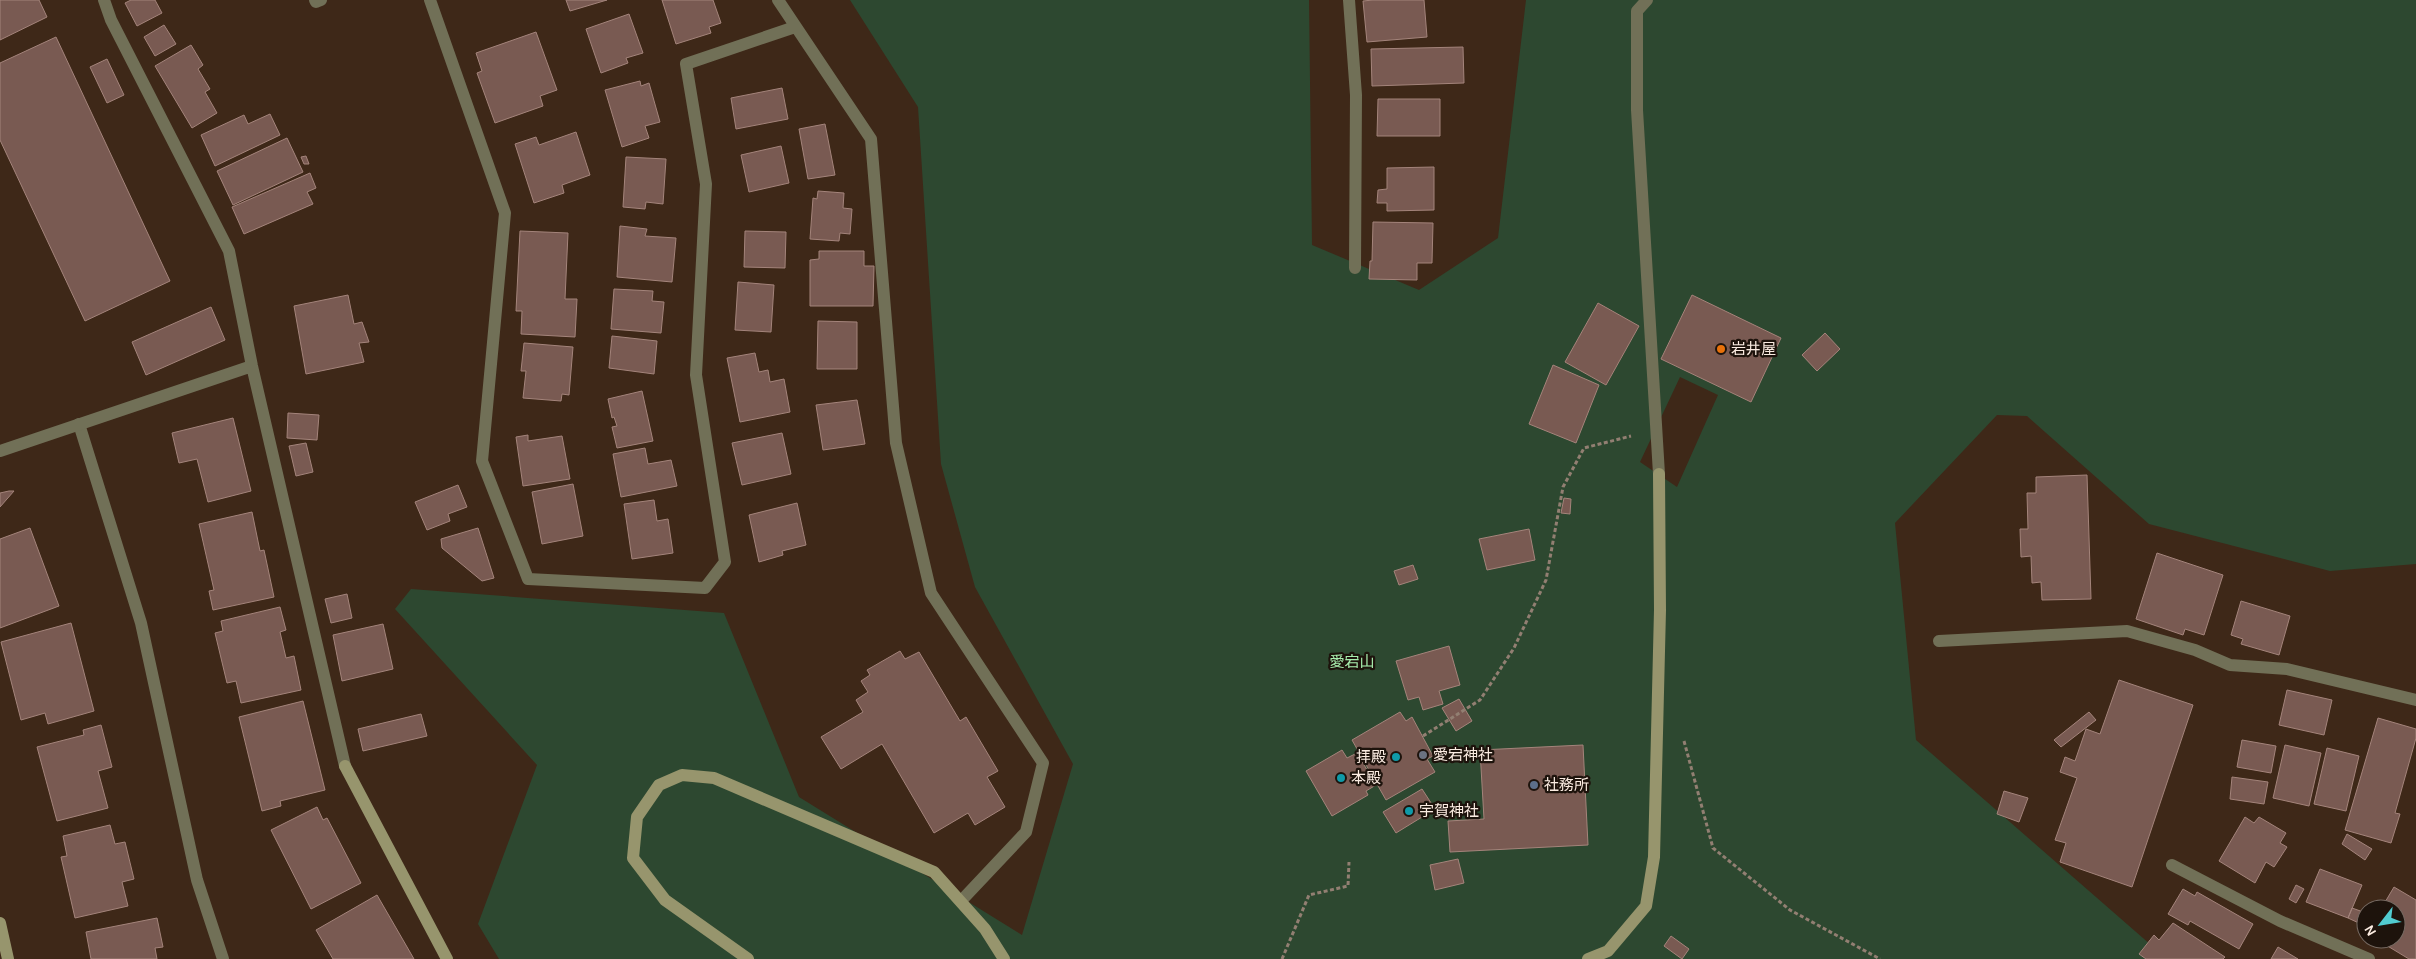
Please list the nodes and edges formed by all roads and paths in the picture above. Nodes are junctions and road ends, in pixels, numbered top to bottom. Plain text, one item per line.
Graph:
1 (104, 0) edge
2 (315, 0) edge
3 (321, 0) edge
4 (430, 0) edge
5 (778, 0) edge
6 (1349, 0) edge
7 (1647, 0) edge
8 (794, 27) junction
9 (1355, 268) dead end
10 (252, 366) junction
11 (79, 424) junction
12 (1656, 429) junction
13 (0, 452) edge
14 (1939, 641) dead end
15 (2416, 700) edge
16 (1682, 734) dead end
17 (1422, 736) dead end
18 (1349, 862) dead end
19 (2172, 865) dead end
20 (961, 901) junction
21 (0, 924) edge
22 (8, 959) edge
23 (223, 959) edge
24 (447, 959) edge
25 (748, 959) edge
26 (1004, 959) edge
27 (1282, 959) edge
28 (1588, 959) edge
29 (1880, 959) edge
30 (2369, 959) edge

1 - 10 street
2 - 3 street
4 - 8 street
5 - 8 street
6 - 9 street
7 - 12 street
8 - 20 street
10 - 11 street
10 - 24 street
11 - 13 street
11 - 23 street
12 - 17 path
12 - 28 street
14 - 15 street
16 - 29 path
18 - 27 path
19 - 30 street
20 - 25 street
20 - 26 street
21 - 22 street

